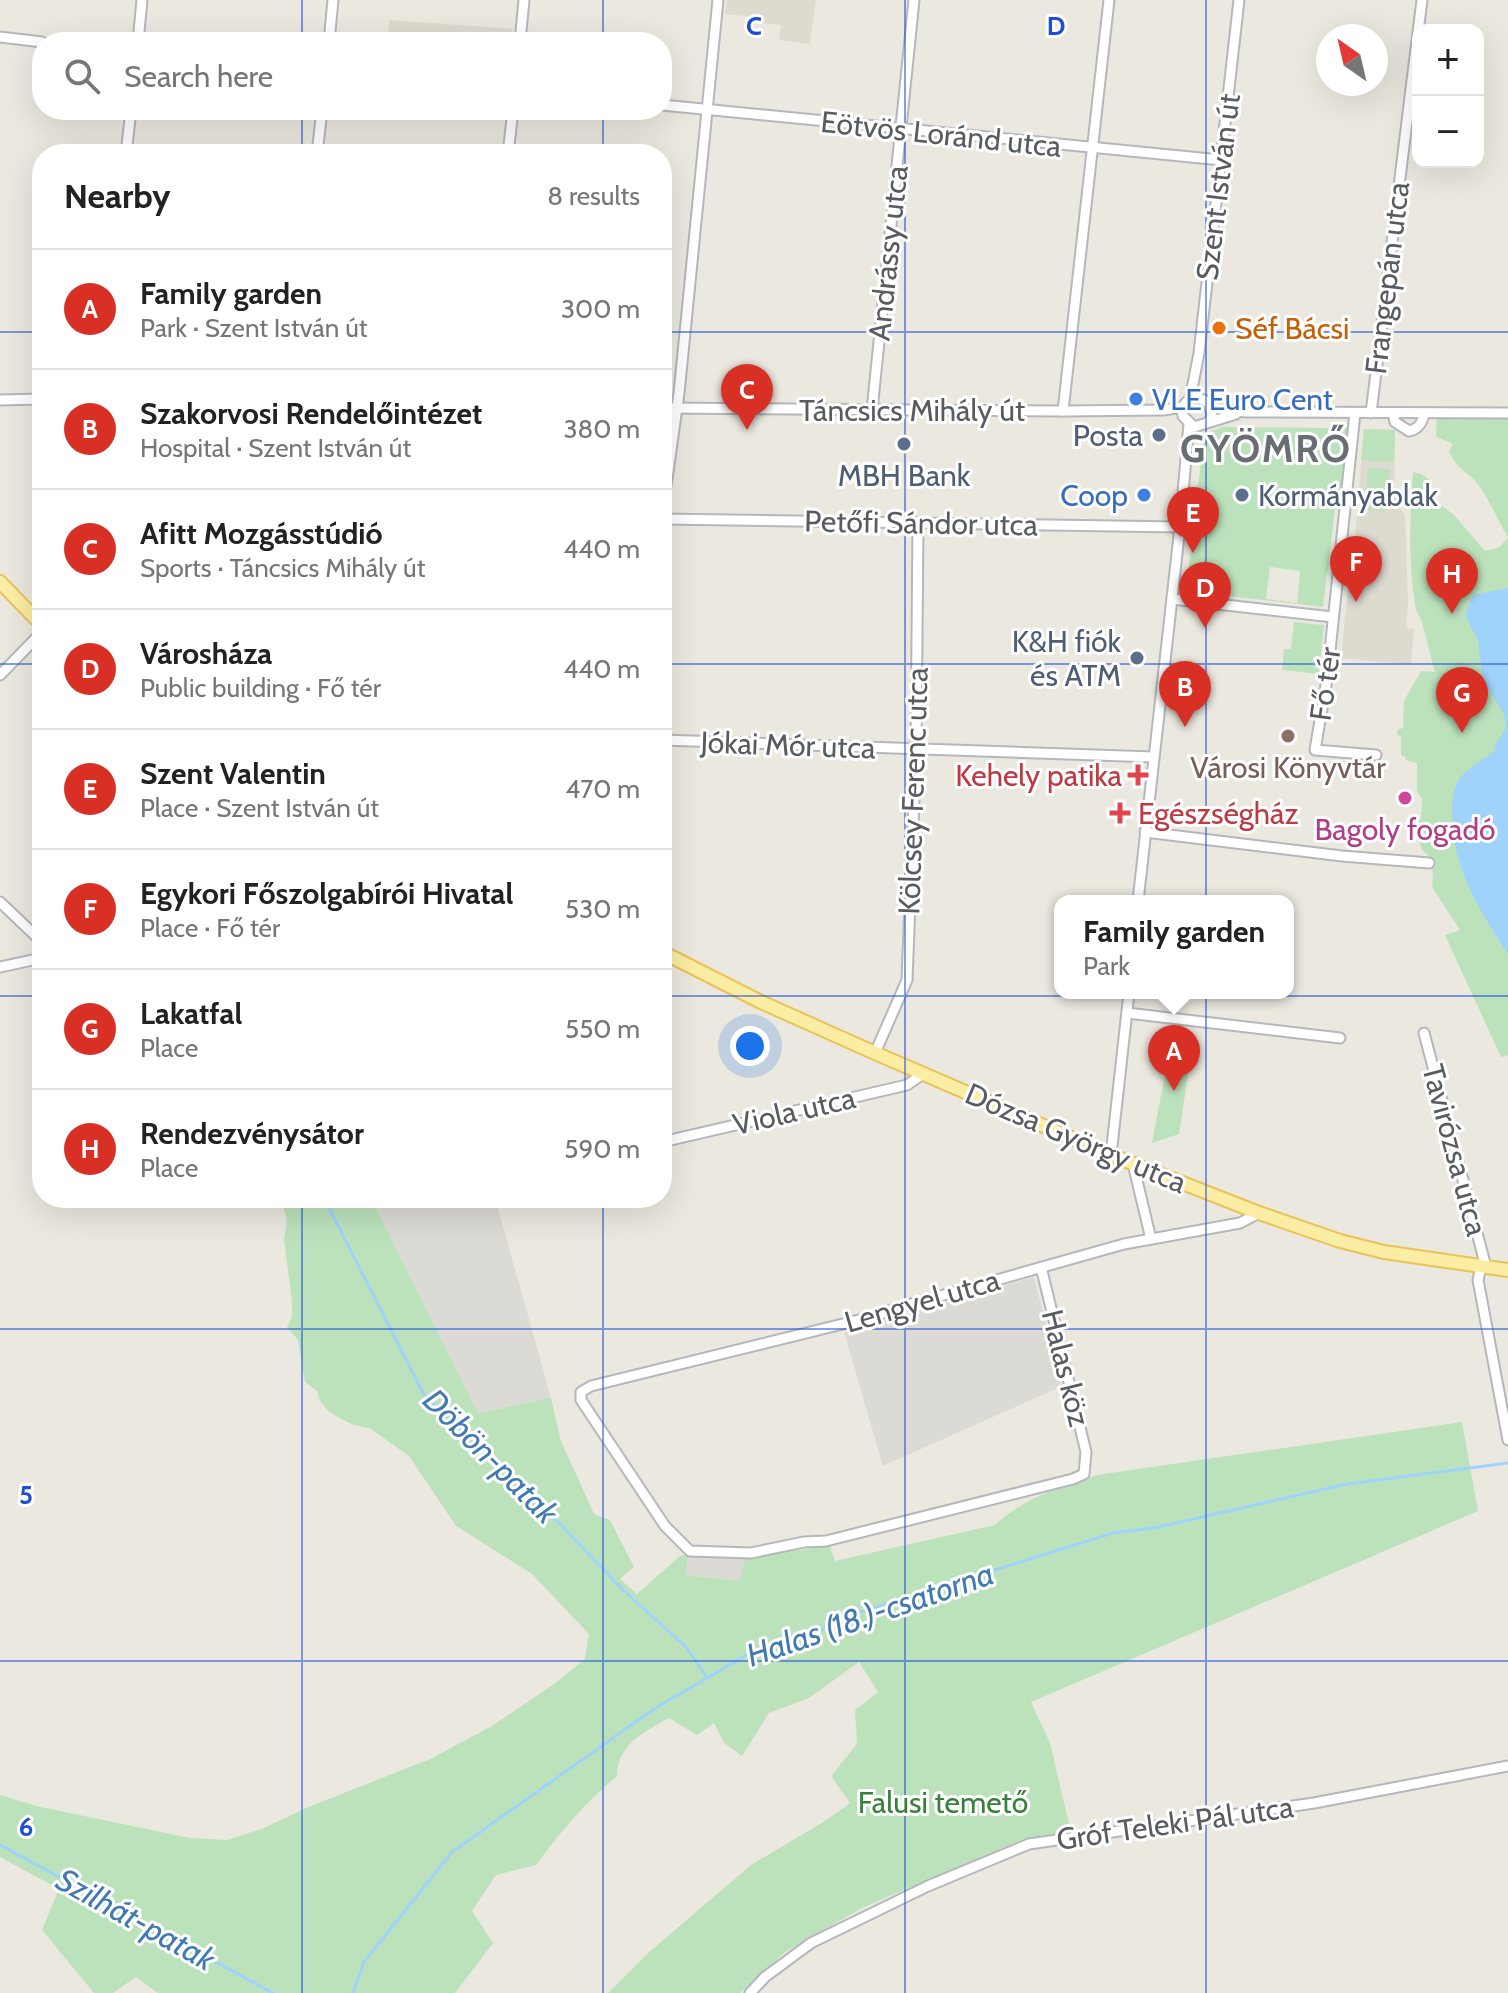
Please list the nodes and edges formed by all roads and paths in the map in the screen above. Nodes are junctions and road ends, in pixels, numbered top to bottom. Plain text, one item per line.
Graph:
1 (142, 0) edge
2 (333, 0) edge
3 (524, 0) edge
4 (718, 0) edge
5 (914, 0) edge
6 (1109, 0) edge
7 (1239, 0) edge
8 (1422, 0) edge
9 (139, 32) edge
10 (330, 32) edge
11 (521, 32) edge
12 (0, 37) edge
13 (32, 41) edge
14 (672, 106) edge
15 (706, 108) junction
16 (130, 120) edge
17 (321, 120) edge
18 (512, 120) edge
19 (900, 130) junction
20 (127, 144) edge
21 (318, 144) edge
22 (509, 144) edge
23 (1094, 150) junction
24 (1221, 160) junction
25 (1196, 374) junction
26 (1203, 398) junction
27 (32, 399) edge
28 (0, 400) edge
29 (1212, 408) junction
30 (672, 409) edge
31 (676, 409) junction
32 (872, 410) junction
33 (1063, 411) junction
34 (1186, 412) junction
35 (1243, 412) junction
36 (1355, 413) junction
37 (1371, 413) junction
38 (1393, 413) junction
39 (1508, 413) edge
40 (1424, 414) junction
41 (1204, 424) junction
42 (672, 440) edge
43 (1188, 448) junction
44 (672, 517) edge
45 (918, 522) junction
46 (1180, 527) junction
47 (0, 582) edge
48 (1172, 599) junction
49 (32, 615) edge
50 (1333, 617) junction
51 (32, 642) edge
52 (0, 675) edge
53 (672, 740) edge
54 (916, 749) junction
55 (1376, 755) dead end
56 (1153, 757) junction
57 (1145, 832) junction
58 (1429, 863) dead end
59 (1139, 895) edge
60 (0, 902) edge
61 (32, 932) edge
62 (672, 957) edge
63 (32, 960) edge
64 (0, 967) edge
65 (1128, 999) edge
66 (1127, 1013) junction
67 (1424, 1033) dead end
68 (1340, 1038) dead end
69 (875, 1053) junction
70 (923, 1074) junction
71 (672, 1140) edge
72 (1111, 1155) junction
73 (1133, 1164) junction
74 (1259, 1213) junction
75 (1151, 1239) junction
76 (1041, 1267) junction
77 (1484, 1267) junction
78 (1508, 1270) edge
79 (1508, 1440) edge
80 (1086, 1469) joint
81 (1508, 1766) edge
82 (750, 1993) edge

1 - 9 street
2 - 10 street
3 - 11 street
4 - 15 street
5 - 19 street, Andrássy utca
6 - 23 street
7 - 24 street, Szent István út
8 - 37 street, Frangepán utca
12 - 13 street
14 - 15 street, Eötvös Loránd utca
15 - 19 street, Eötvös Loránd utca
15 - 31 street
16 - 20 street
17 - 21 street
18 - 22 street
19 - 23 street, Eötvös Loránd utca
19 - 32 street, Andrássy utca
23 - 24 street, Eötvös Loránd utca
23 - 33 street
24 - 25 street, Szent István út
25 - 26 street, Szent István út
25 - 34 street, Szent István út
26 - 29 street
26 - 34 street, Táncsics Mihály út
27 - 28 street
29 - 35 street
29 - 41 street, Szent István út
30 - 31 street, Táncsics Mihály út
31 - 32 street, Táncsics Mihály út
31 - 42 street
32 - 33 street, Táncsics Mihály út
33 - 34 street, Táncsics Mihály út
34 - 41 street
34 - 43 street, Szent István út
35 - 36 street
35 - 41 street
36 - 37 street
36 - 50 street, Fő tér
37 - 38 street
38 - 40 street
38 - 40 street
39 - 40 street
41 - 43 street, Szent István út
43 - 46 street, Szent István út
44 - 45 street, Petőfi Sándor utca
45 - 46 street, Petőfi Sándor utca
45 - 54 street, Kölcsey Ferenc utca
46 - 48 street, Szent István út
47 - 49 main road
48 - 50 street, Fő tér
48 - 56 street, Szent István út
50 - 55 street, Fő tér
51 - 52 street
53 - 54 street, Jókai Mór utca
54 - 56 street, Jókai Mór utca
54 - 69 street, Kölcsey Ferenc utca
56 - 57 street, Szent István út
57 - 58 street
57 - 59 street, Szent István út
60 - 61 street
62 - 69 main road, Dózsa György utca
63 - 64 street
65 - 66 street
66 - 68 street
66 - 72 street
67 - 77 street, Tavirózsa utca
69 - 70 main road, Dózsa György utca
70 - 71 street, Viola utca
70 - 72 main road, Dózsa György utca
72 - 73 main road, Dózsa György utca
73 - 74 main road, Dózsa György utca
73 - 75 street
74 - 75 street, Lengyel utca
74 - 77 main road, Dózsa György utca
75 - 76 street, Lengyel utca
76 - 80 street, Halas köz
76 - 80 street, Lengyel utca
77 - 78 main road, Dózsa György utca
77 - 79 street, Tavirózsa utca
81 - 82 street, Gróf Teleki Pál utca

